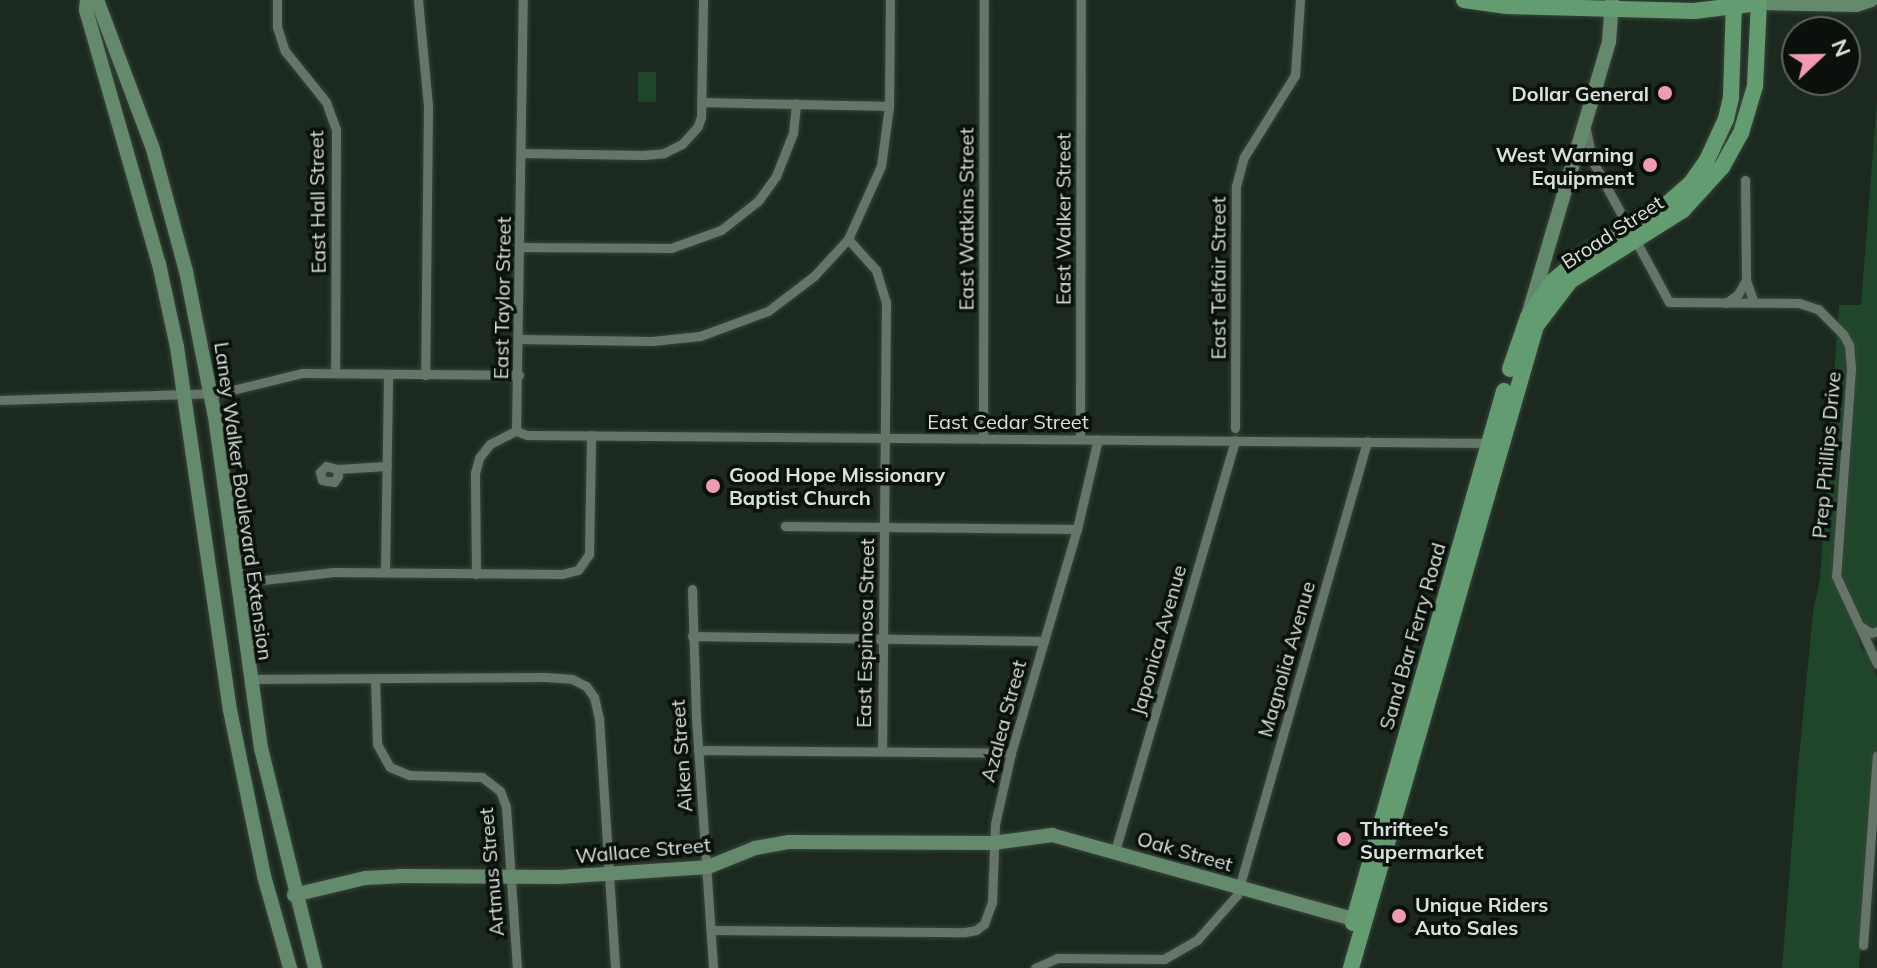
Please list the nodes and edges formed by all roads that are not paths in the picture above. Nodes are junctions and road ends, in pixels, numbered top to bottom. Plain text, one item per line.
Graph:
1 (87, 0) edge
2 (97, 0) edge
3 (277, 0) edge
4 (418, 0) edge
5 (523, 0) edge
6 (703, 0) edge
7 (890, 0) edge
8 (984, 0) edge
9 (1081, 0) edge
10 (1300, 0) edge
11 (1464, 0) edge
12 (1490, 0) edge
13 (1871, 0) edge
14 (1732, 1) edge
15 (1759, 2) edge
16 (1612, 4) edge
17 (1877, 5) edge
18 (702, 102) junction
19 (796, 103) junction
20 (889, 106) junction
21 (1586, 126) junction
22 (153, 149) junction
23 (521, 153) junction
24 (130, 156) junction
25 (1745, 180) dead end
26 (1631, 236) junction
27 (848, 239) junction
28 (520, 247) junction
29 (188, 279) junction
30 (1746, 280) junction
31 (163, 285) junction
32 (1726, 303) junction
33 (1754, 303) junction
34 (1528, 317) junction
35 (519, 339) junction
36 (1523, 365) joint
37 (335, 373) junction
38 (388, 374) junction
39 (425, 375) junction
40 (519, 375) junction
41 (185, 392) junction
42 (211, 393) junction
43 (0, 400) edge
44 (1235, 428) dead end
45 (516, 431) junction
46 (591, 435) junction
47 (885, 439) junction
48 (983, 439) junction
49 (1080, 439) junction
50 (1098, 439) junction
51 (1235, 440) junction
52 (1367, 441) junction
53 (1495, 443) junction
54 (387, 466) junction
55 (337, 469) dead end
56 (201, 499) junction
57 (227, 499) junction
58 (785, 526) dead end
59 (884, 527) junction
60 (1077, 529) junction
61 (385, 572) junction
62 (476, 574) junction
63 (237, 583) junction
64 (692, 589) dead end
65 (1860, 626) junction
66 (1877, 631) edge
67 (692, 636) junction
68 (244, 638) junction
69 (883, 639) junction
70 (219, 641) junction
71 (1044, 641) junction
72 (1877, 664) edge
73 (249, 679) junction
74 (375, 679) junction
75 (254, 705) junction
76 (230, 710) junction
77 (698, 750) junction
78 (882, 751) junction
79 (1011, 753) junction
80 (1877, 756) edge
81 (993, 843) junction
82 (1115, 851) junction
83 (708, 867) junction
84 (609, 874) junction
85 (511, 876) junction
86 (1241, 887) junction
87 (294, 895) junction
88 (1359, 920) junction
89 (301, 922) junction
90 (277, 927) junction
91 (711, 930) junction
92 (1863, 945) dead end
93 (290, 968) edge
94 (315, 968) edge
95 (517, 968) edge
96 (615, 968) edge
97 (713, 968) edge
98 (1035, 968) edge
99 (1340, 968) edge
100 (1351, 968) edge

1 - 24 main road
2 - 22 main road, Laney Walker Boulevard Extension
3 - 37 street, East Hall Street
4 - 39 street
5 - 23 street, East Taylor Street
6 - 18 street
7 - 20 street
8 - 48 street, East Watkins Street
9 - 49 street, East Walker Street
10 - 44 street, East Telfair Street
11 - 12 main road
12 - 16 main road
13 - 15 main road
13 - 17 street
14 - 15 main road
14 - 16 main road
14 - 26 main road, Broad Street
15 - 26 main road, Broad Street
16 - 21 main road
18 - 19 street
18 - 23 street
19 - 20 street
19 - 28 street
20 - 27 street
21 - 26 street, Prep Phillips Drive
21 - 34 main road
22 - 24 main road
22 - 29 main road, Laney Walker Boulevard Extension
23 - 28 street, East Taylor Street
24 - 31 main road
25 - 30 street
26 - 32 street, Prep Phillips Drive
26 - 34 main road, Broad Street
26 - 36 main road, Broad Street
27 - 35 street
27 - 47 street, East Espinosa Street
28 - 35 street, East Taylor Street
29 - 31 main road
29 - 42 main road, Laney Walker Boulevard Extension
30 - 32 street
30 - 33 street
31 - 41 main road
32 - 33 street, Prep Phillips Drive
33 - 65 street, Prep Phillips Drive
34 - 53 main road, Sand Bar Ferry Road
35 - 40 street, East Taylor Street
36 - 53 main road, Sand Bar Ferry Road
37 - 38 street
37 - 42 street
38 - 39 street
38 - 54 street
39 - 40 street
40 - 45 street, East Taylor Street
41 - 42 street
41 - 43 street
41 - 56 main road
42 - 57 main road, Laney Walker Boulevard Extension
45 - 46 street, East Cedar Street
45 - 62 street
46 - 47 street, East Cedar Street
46 - 62 street
47 - 48 street, East Cedar Street
47 - 59 street, East Espinosa Street
48 - 49 street, East Cedar Street
49 - 50 street, East Cedar Street
50 - 51 street, East Cedar Street
50 - 60 street, Azalea Street
51 - 52 street, East Cedar Street
51 - 82 street, Japonica Avenue
52 - 53 street, East Cedar Street
52 - 86 street, Magnolia Avenue
53 - 88 main road, Sand Bar Ferry Road
54 - 55 street
54 - 61 street
56 - 57 main road
56 - 70 main road
57 - 63 main road, Laney Walker Boulevard Extension
58 - 59 street
59 - 60 street
59 - 69 street, East Espinosa Street
60 - 71 street, Azalea Street
61 - 62 street
61 - 63 street
63 - 68 main road, Laney Walker Boulevard Extension
64 - 67 street, Aiken Street
65 - 66 street
65 - 72 street, Prep Phillips Drive
67 - 69 street
67 - 77 street, Aiken Street
68 - 70 main road
68 - 73 main road, Laney Walker Boulevard Extension
69 - 71 street
69 - 78 street, East Espinosa Street
70 - 76 main road
71 - 79 street, Azalea Street
73 - 74 street
73 - 75 main road, Laney Walker Boulevard Extension
74 - 84 street
74 - 85 street, Artmus Street
75 - 76 main road
75 - 87 main road, Laney Walker Boulevard Extension
76 - 90 main road
77 - 78 street
77 - 83 street, Aiken Street
78 - 79 street
79 - 81 street, Azalea Street
80 - 92 street
81 - 82 main road, Oak Street
81 - 83 main road, Wallace Street
81 - 91 street, Azalea Street
82 - 86 main road, Oak Street
83 - 84 main road, Wallace Street
83 - 91 street, Aiken Street
84 - 85 main road, Wallace Street
84 - 96 street
85 - 87 main road, Wallace Street
85 - 95 street, Artmus Street
86 - 88 main road, Oak Street
86 - 98 street
87 - 89 main road, Laney Walker Boulevard Extension
88 - 99 main road, Sand Bar Ferry Road
88 - 100 main road, Sand Bar Ferry Road
89 - 90 main road
89 - 94 main road, Laney Walker Boulevard Extension
90 - 93 main road
91 - 97 street, Aiken Street

